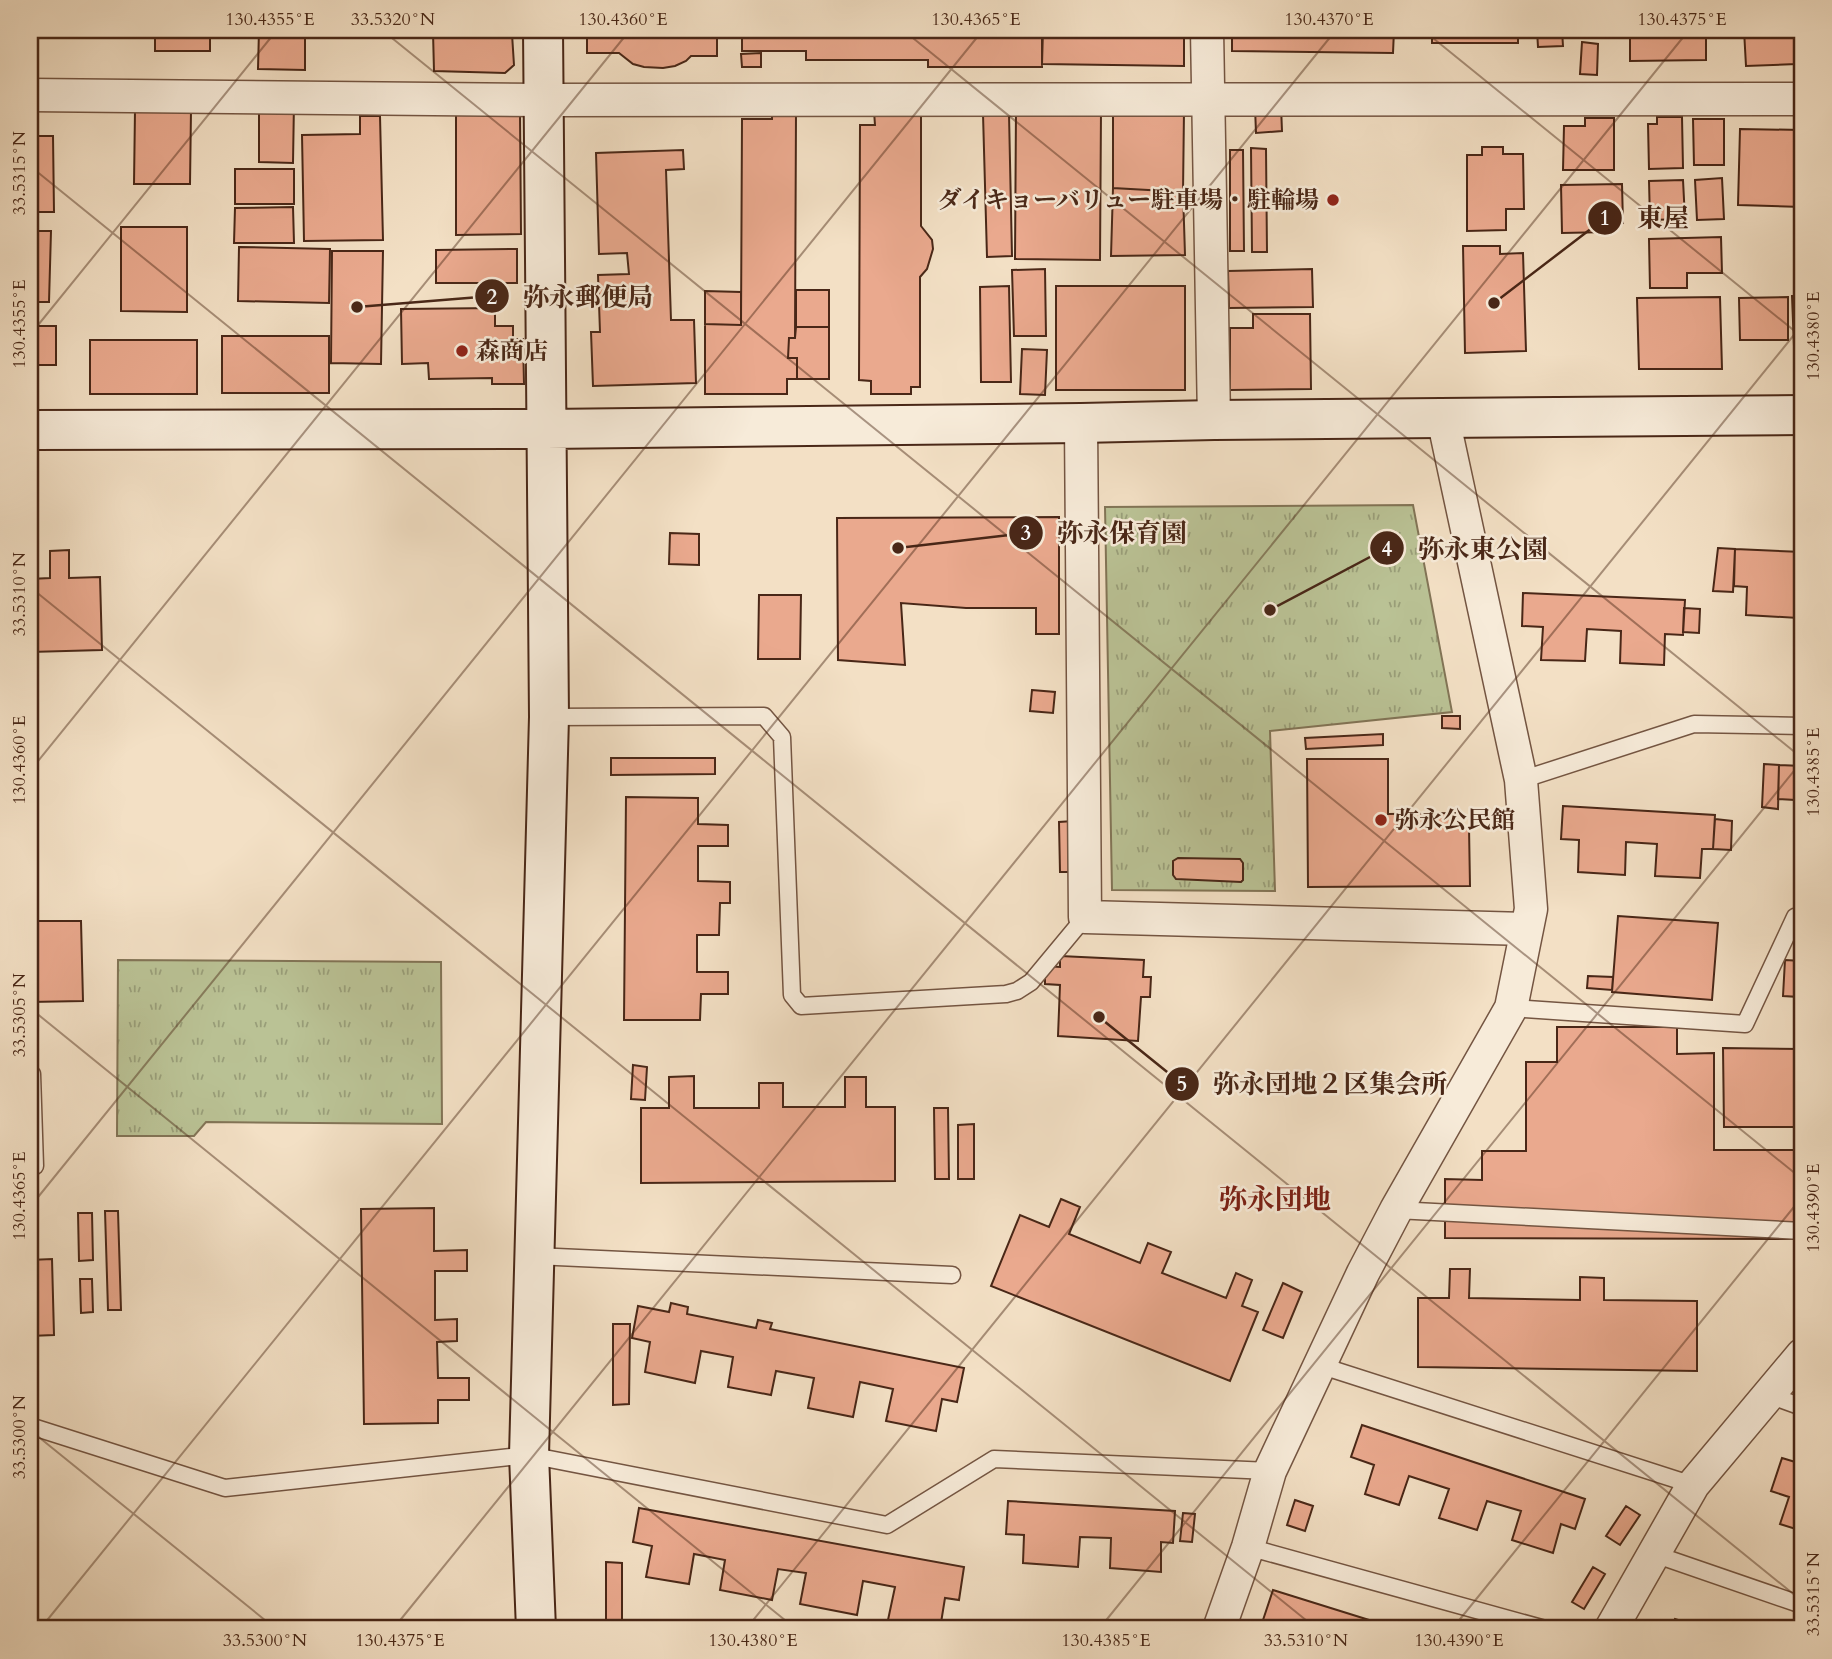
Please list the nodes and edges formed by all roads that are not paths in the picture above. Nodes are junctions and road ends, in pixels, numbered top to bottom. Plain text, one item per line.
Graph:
1 (543, 30) edge
2 (1206, 30) edge
3 (30, 95) edge
4 (1207, 99) junction
5 (1802, 99) edge
6 (543, 100) junction
7 (1802, 415) edge
8 (1443, 418) junction
9 (1214, 420) junction
10 (1082, 423) junction
11 (547, 429) junction
12 (30, 430) edge
13 (549, 717) junction
14 (1802, 726) edge
15 (1521, 780) junction
16 (1084, 917) junction
17 (1802, 918) edge
18 (1527, 929) junction
19 (1511, 1008) junction
20 (30, 1074) edge
21 (36, 1166) dead end
22 (1396, 1210) junction
23 (1802, 1231) edge
24 (535, 1256) junction
25 (952, 1275) dead end
26 (1802, 1355) edge
27 (1320, 1365) junction
28 (1769, 1395) junction
29 (1802, 1407) edge
30 (30, 1426) edge
31 (529, 1455) junction
32 (1269, 1471) junction
33 (1693, 1485) junction
34 (1248, 1546) junction
35 (1654, 1554) junction
36 (1802, 1605) edge
37 (536, 1629) edge
38 (1219, 1629) edge
39 (1545, 1629) edge
40 (1611, 1629) edge

1 - 6 street
2 - 4 street
3 - 6 street
4 - 5 street
4 - 6 street
4 - 9 street
6 - 11 street
7 - 8 street
8 - 9 street
8 - 15 street
9 - 10 street
10 - 11 street
10 - 16 street
11 - 12 street
11 - 13 street
13 - 16 lane
13 - 24 street
14 - 15 lane
15 - 18 street
16 - 18 street
17 - 19 lane
18 - 19 street
19 - 22 street
20 - 21 lane
22 - 23 lane
22 - 27 street
24 - 25 lane
24 - 31 street
26 - 28 street
27 - 32 street
27 - 33 lane
28 - 29 lane
28 - 33 street
30 - 31 lane
31 - 32 lane
31 - 37 street
32 - 34 street
33 - 35 street
34 - 38 street
34 - 39 lane
35 - 36 lane
35 - 40 street

